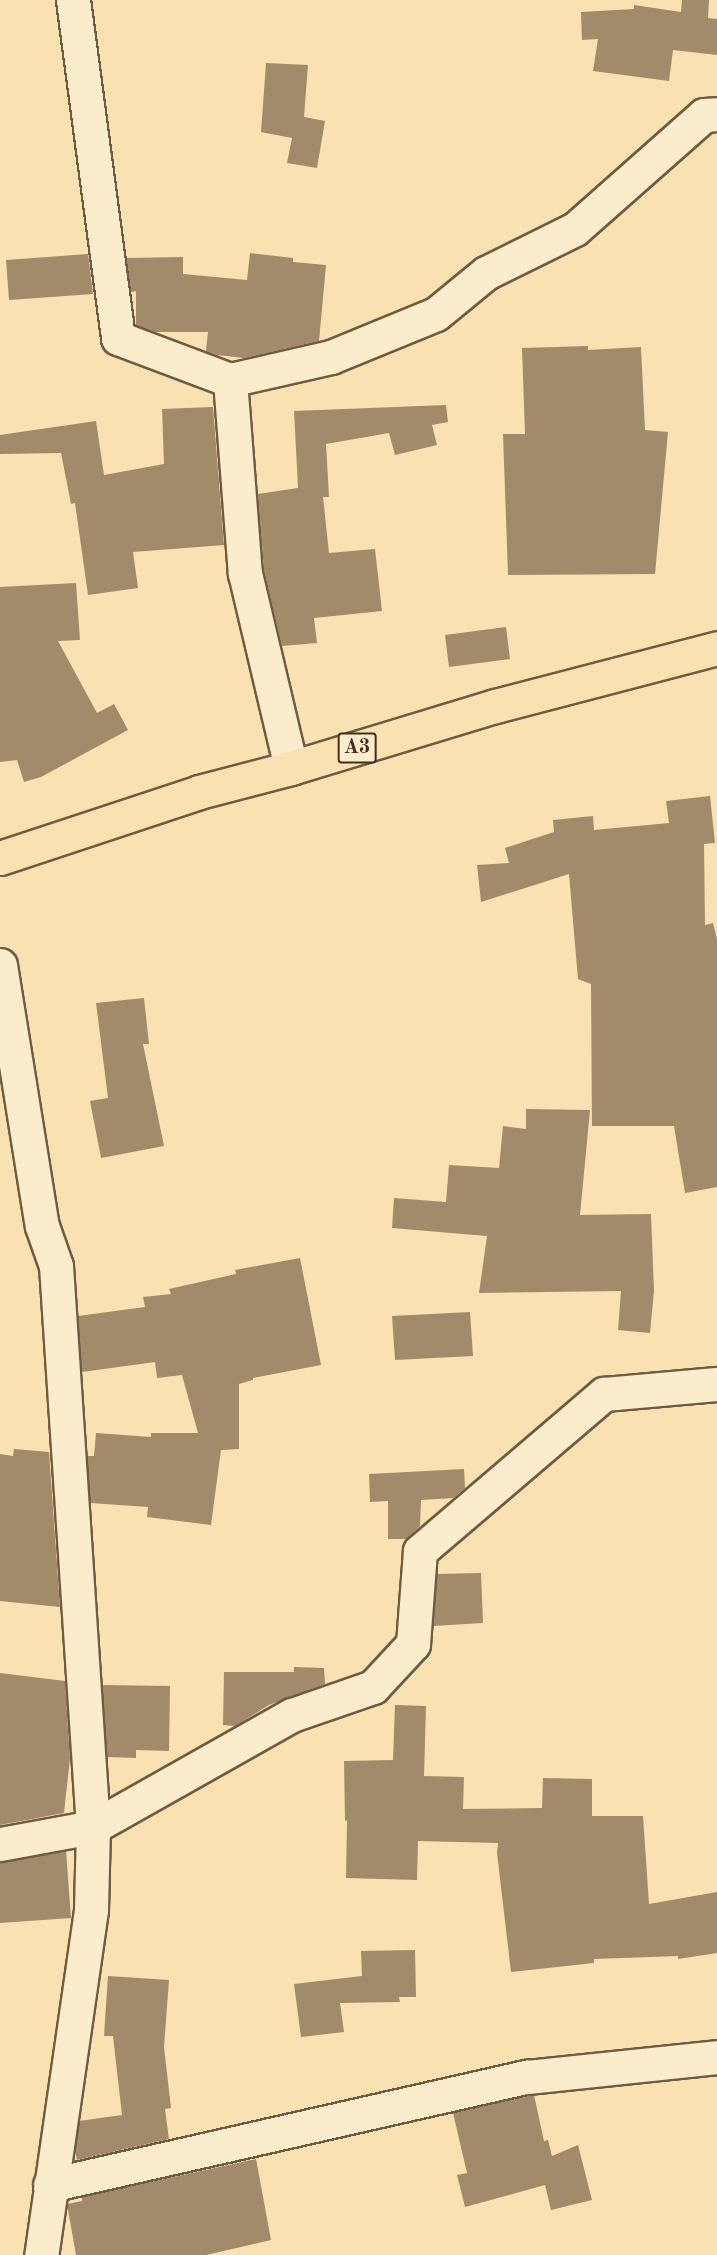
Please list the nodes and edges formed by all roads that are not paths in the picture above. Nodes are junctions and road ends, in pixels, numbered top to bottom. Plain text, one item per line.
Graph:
1 (73, 0) edge
2 (717, 114) edge
3 (230, 380) junction
4 (717, 648) edge
5 (291, 768) junction
6 (0, 858) edge
7 (0, 965) edge
8 (717, 1384) edge
9 (93, 1827) junction
10 (0, 1844) edge
11 (717, 2057) edge
12 (50, 2185) junction
13 (41, 2255) edge

1 - 3 street
2 - 3 street
3 - 5 street
4 - 5 highway, A3
5 - 6 highway, A3
7 - 9 street
8 - 9 street
9 - 10 street
9 - 12 street
11 - 12 street
12 - 13 street

